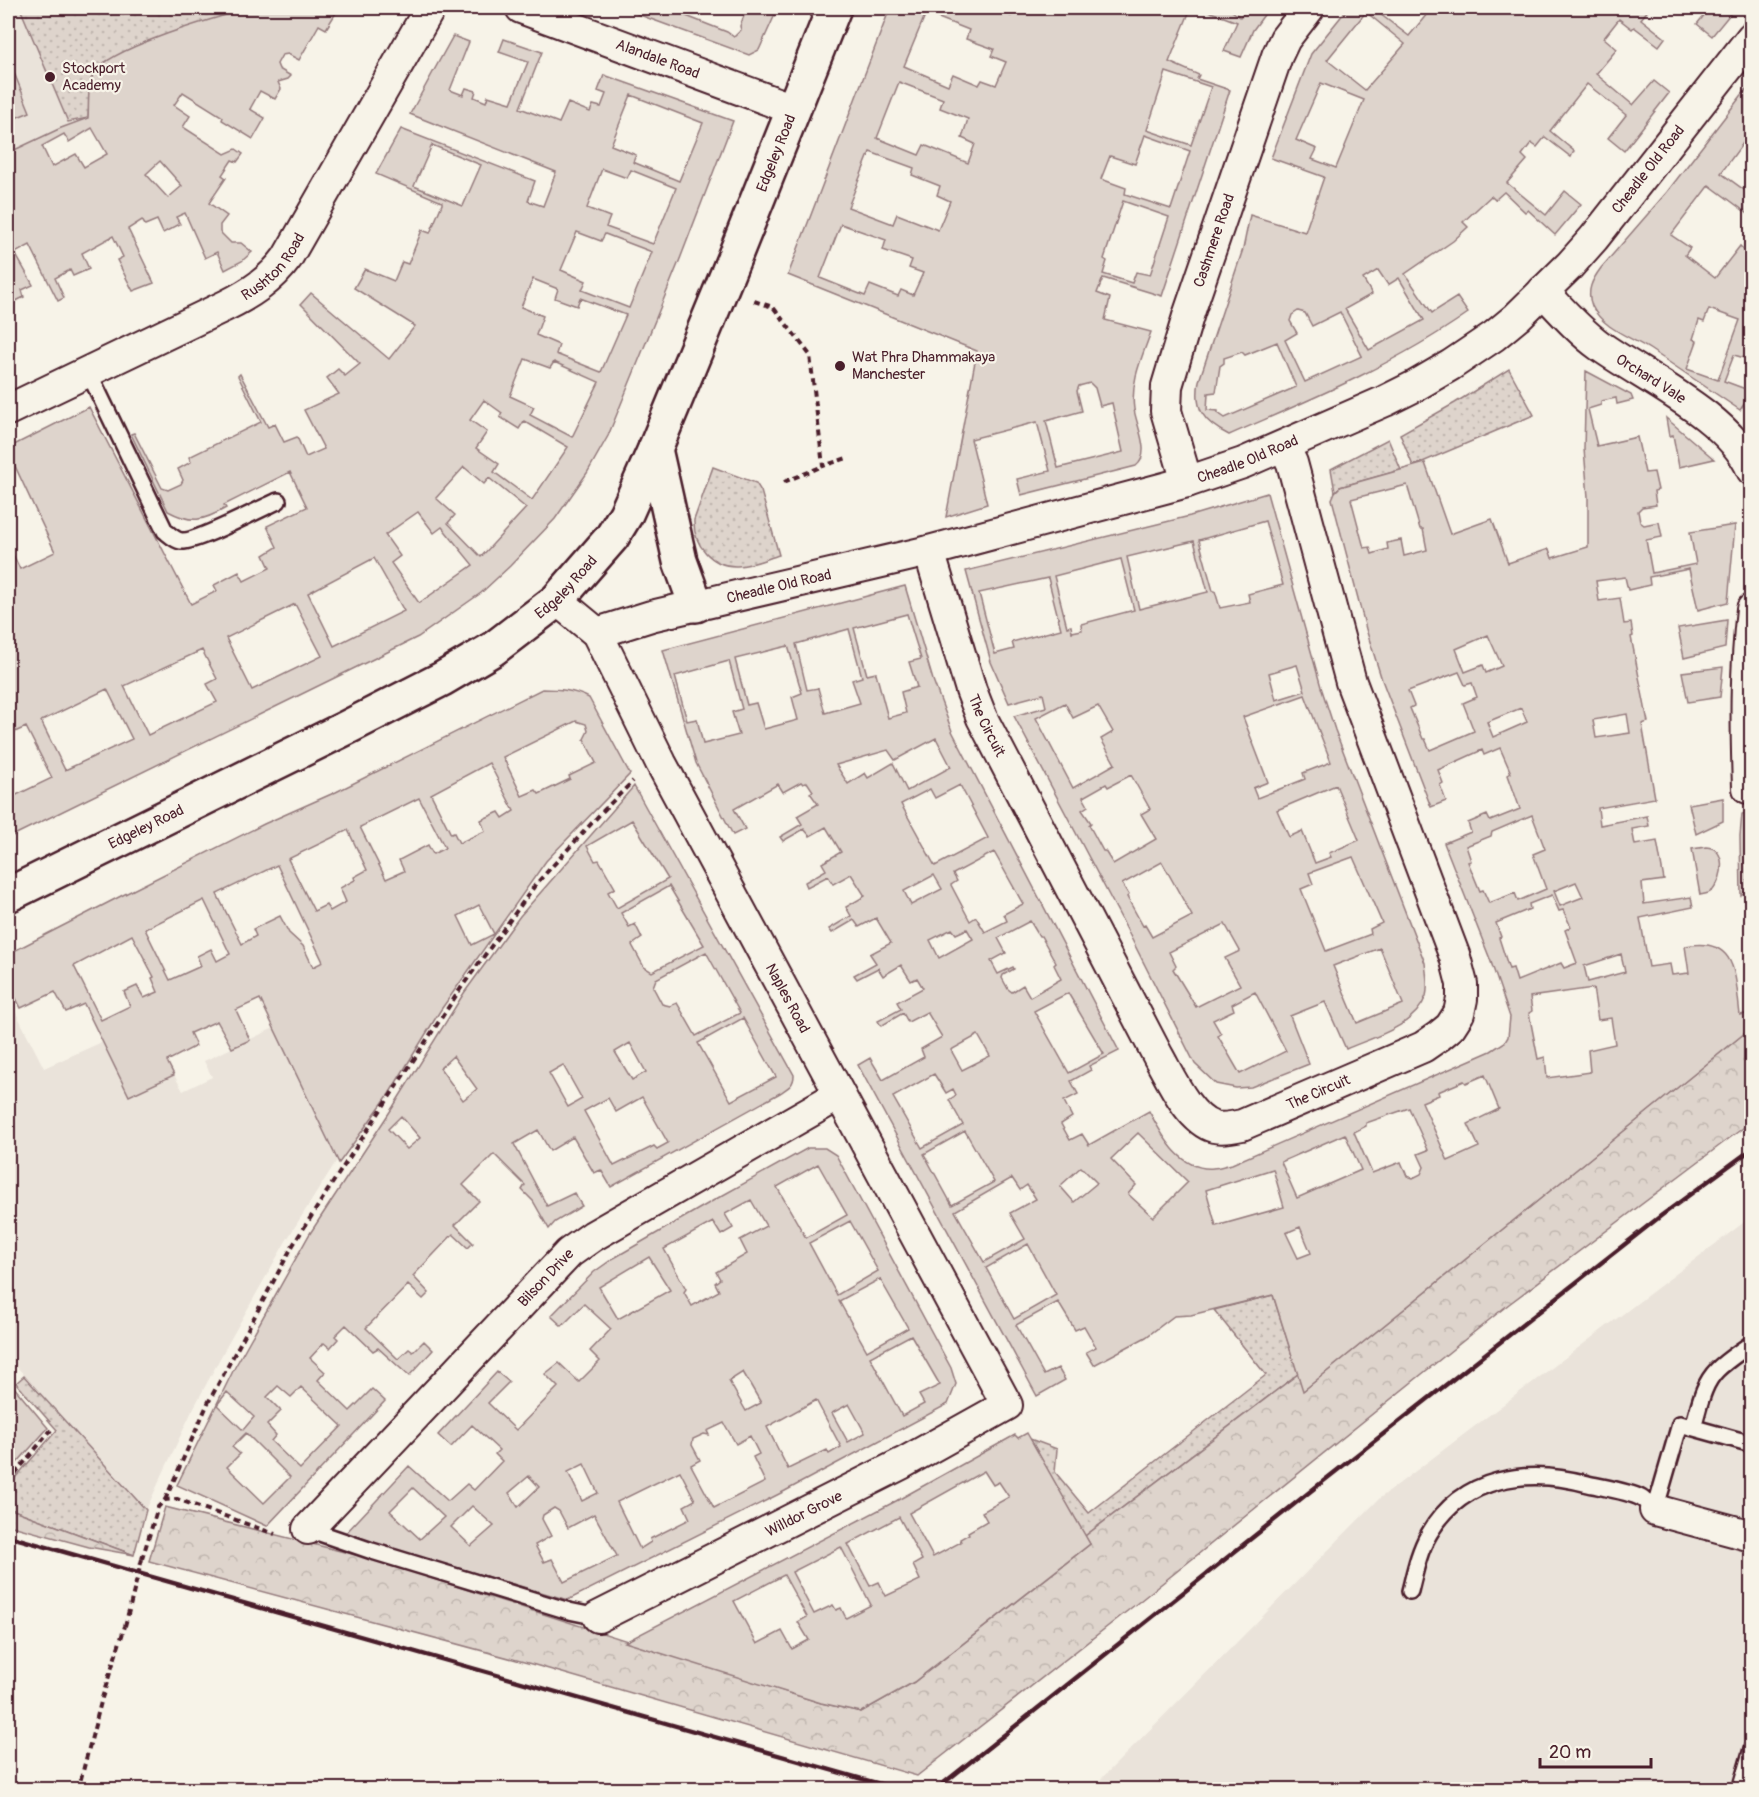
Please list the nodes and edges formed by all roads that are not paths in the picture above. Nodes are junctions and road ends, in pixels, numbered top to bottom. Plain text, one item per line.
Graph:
1 (430, 8) edge
2 (521, 8) edge
3 (834, 8) edge
4 (1309, 8) edge
5 (1752, 37) edge
6 (793, 109) junction
7 (1544, 291) junction
8 (88, 371) junction
9 (8, 410) edge
10 (1284, 446) junction
11 (655, 449) junction
12 (1752, 470) edge
13 (1187, 483) junction
14 (278, 501) dead end
15 (929, 551) junction
16 (557, 600) junction
17 (696, 605) junction
18 (1752, 609) edge
19 (597, 633) junction
20 (1748, 726) edge
21 (1748, 788) dead end
22 (8, 895) edge
23 (838, 1095) junction
24 (1752, 1343) edge
25 (1007, 1406) joint
26 (1693, 1427) junction
27 (1752, 1444) edge
28 (1655, 1510) junction
29 (308, 1528) joint
30 (1752, 1536) edge
31 (1410, 1591) dead end
32 (597, 1617) joint
33 (1752, 1749) edge
34 (1740, 1790) edge

1 - 8 street, Rushton Road
2 - 6 street, Alandale Road
3 - 6 main road, Edgeley Road
4 - 13 street, Cashmere Road
5 - 7 street, Cheadle Old Road
6 - 11 main road, Edgeley Road
7 - 10 street, Cheadle Old Road
7 - 12 street, Orchard Vale
8 - 9 street, Rushton Road
8 - 14 lane
10 - 13 street, Cheadle Old Road
10 - 15 street, The Circuit
11 - 16 main road, Edgeley Road
11 - 17 main road
13 - 15 street, Cheadle Old Road
15 - 17 street, Cheadle Old Road
16 - 19 street, Naples Road
16 - 22 main road, Edgeley Road
17 - 19 street, Cheadle Old Road
18 - 20 street
19 - 23 street, Naples Road
20 - 21 street
23 - 25 street, Naples Road
23 - 29 street, Bilson Drive
24 - 26 lane
25 - 32 street, Willdor Grove
26 - 27 lane
26 - 28 lane
28 - 30 street
28 - 31 lane
29 - 32 lane
33 - 34 lane

